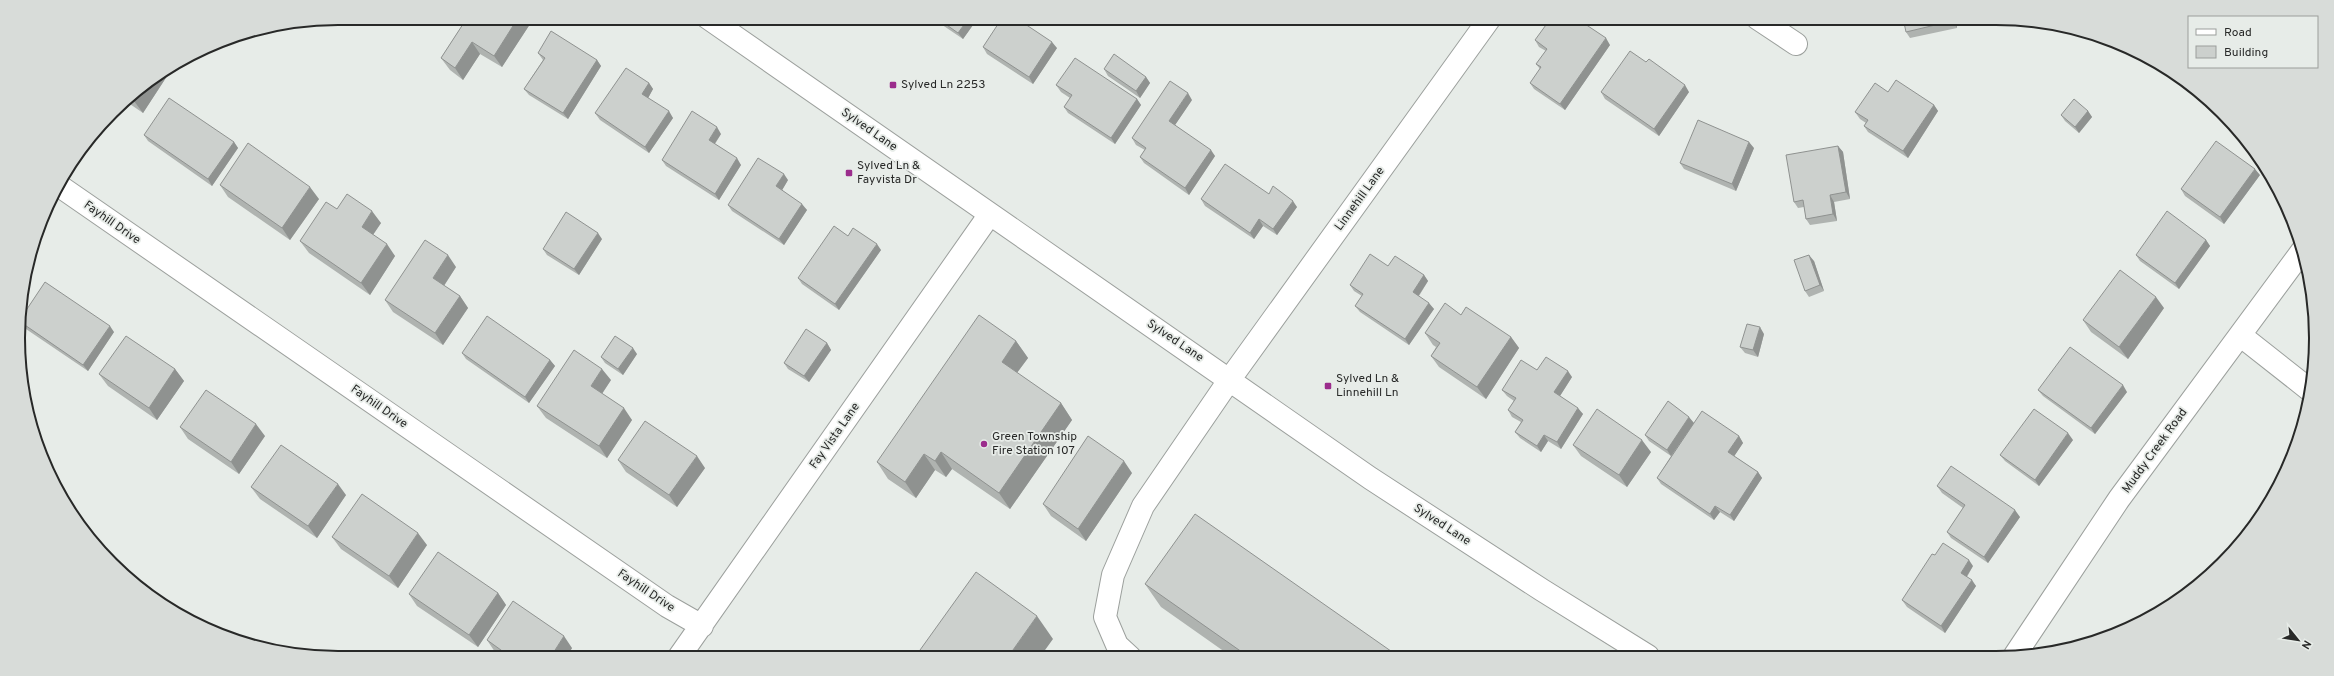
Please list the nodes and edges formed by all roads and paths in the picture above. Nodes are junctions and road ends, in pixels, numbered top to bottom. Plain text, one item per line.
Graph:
1 (718, 25) edge
2 (1485, 25) edge
3 (1768, 25) edge
4 (1796, 44) dead end
5 (63, 189) edge
6 (990, 214) junction
7 (2298, 257) edge
8 (2240, 335) junction
9 (1230, 379) junction
10 (2305, 386) edge
11 (702, 626) junction
12 (2018, 650) edge
13 (684, 651) edge
14 (1124, 651) edge
15 (1640, 651) edge

1 - 6 street, Sylved Lane
2 - 9 street, Linnehill Lane
3 - 4 street
5 - 11 street, Fayhill Drive
6 - 9 street, Sylved Lane
6 - 11 street, Fay Vista Lane
7 - 8 street, Muddy Creek Road
8 - 10 street
8 - 12 street, Muddy Creek Road
9 - 14 street, Linnehill Lane
9 - 15 street, Sylved Lane
11 - 13 street, Fay Vista Lane

